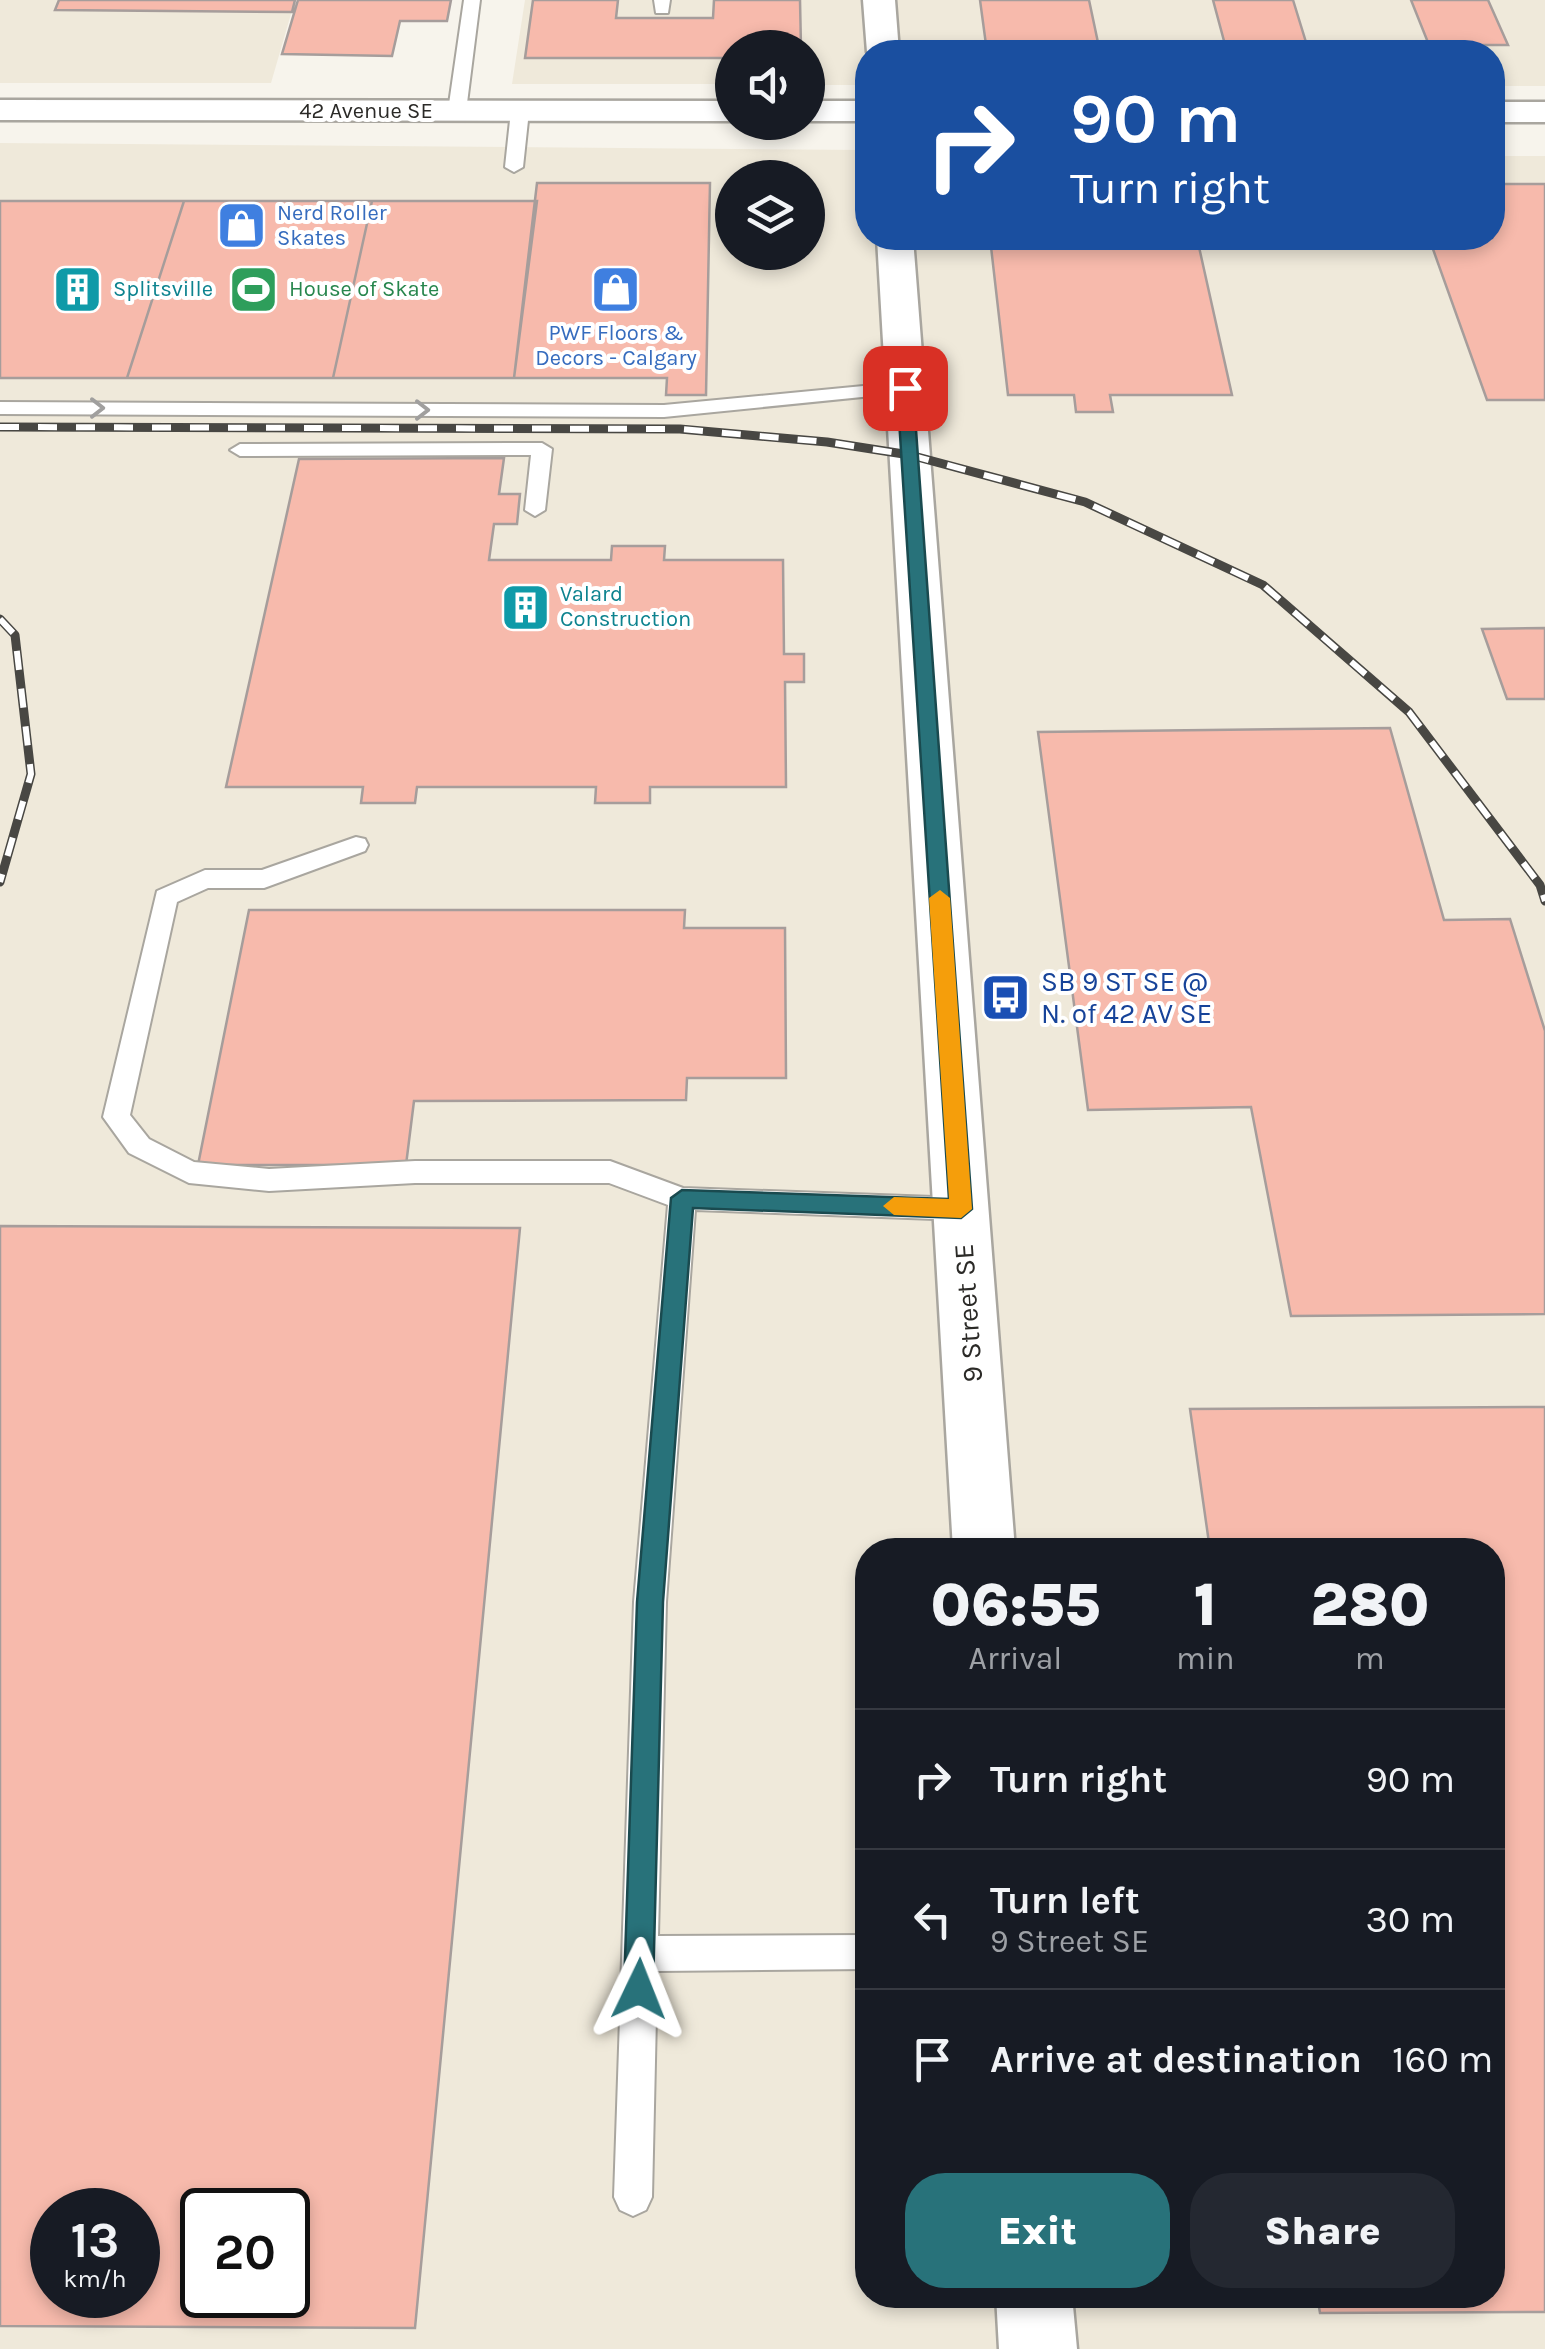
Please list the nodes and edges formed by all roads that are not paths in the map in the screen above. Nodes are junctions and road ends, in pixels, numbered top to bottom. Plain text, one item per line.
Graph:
1 (472, 0) edge
2 (878, 0) edge
3 (881, 40) edge
4 (0, 110) edge
5 (457, 111) junction
6 (520, 111) junction
7 (715, 111) edge
8 (825, 111) edge
9 (855, 111) edge
10 (1505, 112) edge
11 (1545, 112) edge
12 (514, 167) dead end
13 (896, 250) edge
14 (905, 388) junction
15 (0, 408) edge
16 (240, 450) dead end
17 (535, 510) dead end
18 (356, 846) dead end
19 (682, 1198) junction
20 (961, 1209) junction
21 (983, 1538) edge
22 (855, 1952) edge
23 (640, 1954) junction
24 (632, 2197) dead end
25 (1035, 2308) edge
26 (1038, 2349) edge

1 - 5 lane
2 - 3 street
4 - 5 street, 42 Avenue SE
5 - 6 street, 42 Avenue SE
6 - 7 street, 42 Avenue SE
6 - 12 lane
8 - 9 street
10 - 11 street
13 - 14 street, 9 Street SE
15 -> 14 lane
14 - 20 street, 9 Street SE
16 - 17 lane
18 - 19 lane
19 - 20 lane
19 - 23 lane
20 - 21 street, 9 Street SE
22 - 23 lane
23 - 24 lane
25 - 26 street

